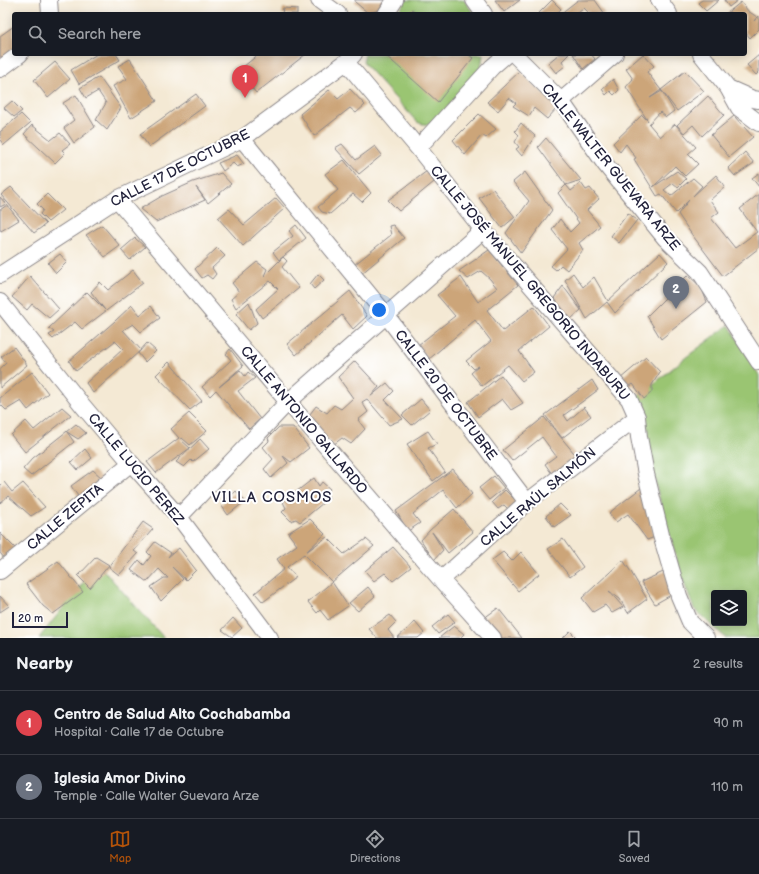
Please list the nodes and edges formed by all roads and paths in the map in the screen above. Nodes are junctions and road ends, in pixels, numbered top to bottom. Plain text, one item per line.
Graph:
1 (49, 0) edge
2 (319, 0) edge
3 (395, 0) edge
4 (474, 0) edge
5 (50, 12) edge
6 (335, 12) edge
7 (387, 12) edge
8 (483, 12) edge
9 (17, 56) edge
10 (505, 56) edge
11 (516, 56) edge
12 (614, 56) edge
13 (703, 56) edge
14 (350, 58) edge
15 (0, 69) edge
16 (728, 88) junction
17 (759, 100) edge
18 (561, 101) junction
19 (759, 123) edge
20 (242, 139) junction
21 (418, 148) junction
22 (117, 199) junction
23 (483, 230) junction
24 (0, 275) edge
25 (0, 302) edge
26 (386, 315) junction
27 (759, 362) edge
28 (288, 402) junction
29 (637, 417) junction
30 (131, 463) junction
31 (527, 502) junction
32 (179, 518) junction
33 (0, 571) edge
34 (441, 580) junction
35 (270, 638) edge
36 (492, 638) edge
37 (706, 638) edge

1 - 5 street
2 - 6 street
3 - 7 street
4 - 8 street
9 - 15 street
10 - 21 street
11 - 18 street, CALLE WALTER GUEVARA ARZE
12 - 18 street
13 - 16 street
14 - 20 street, CALLE 17 DE OCTUBRE
14 - 21 street, CALLE JOSÉ MANUEL GREGORIO INDABURU
16 - 17 street
16 - 19 street
18 - 27 street, CALLE WALTER GUEVARA ARZE
20 - 22 street, CALLE 17 DE OCTUBRE
20 - 26 street, CALLE 20 DE OCTUBRE
21 - 23 street, CALLE JOSÉ MANUEL GREGORIO INDABURU
22 - 24 street, CALLE 17 DE OCTUBRE
22 - 28 street, CALLE ANTONIO GALLARDO
23 - 26 street
23 - 29 street, CALLE JOSÉ MANUEL GREGORIO INDABURU
25 - 30 street, CALLE LUCIO PEREZ
26 - 28 street
26 - 31 street, CALLE 20 DE OCTUBRE
28 - 32 street
28 - 34 street, CALLE ANTONIO GALLARDO
29 - 31 street, CALLE RAÚL SALMÓN
29 - 37 street, CALLE JOSÉ MANUEL GREGORIO INDABURU
30 - 32 street, CALLE LUCIO PEREZ
30 - 33 street, CALLE ZEPITA
31 - 34 street, CALLE RAÚL SALMÓN
32 - 35 street, CALLE LUCIO PEREZ
34 - 36 street, CALLE ANTONIO GALLARDO

